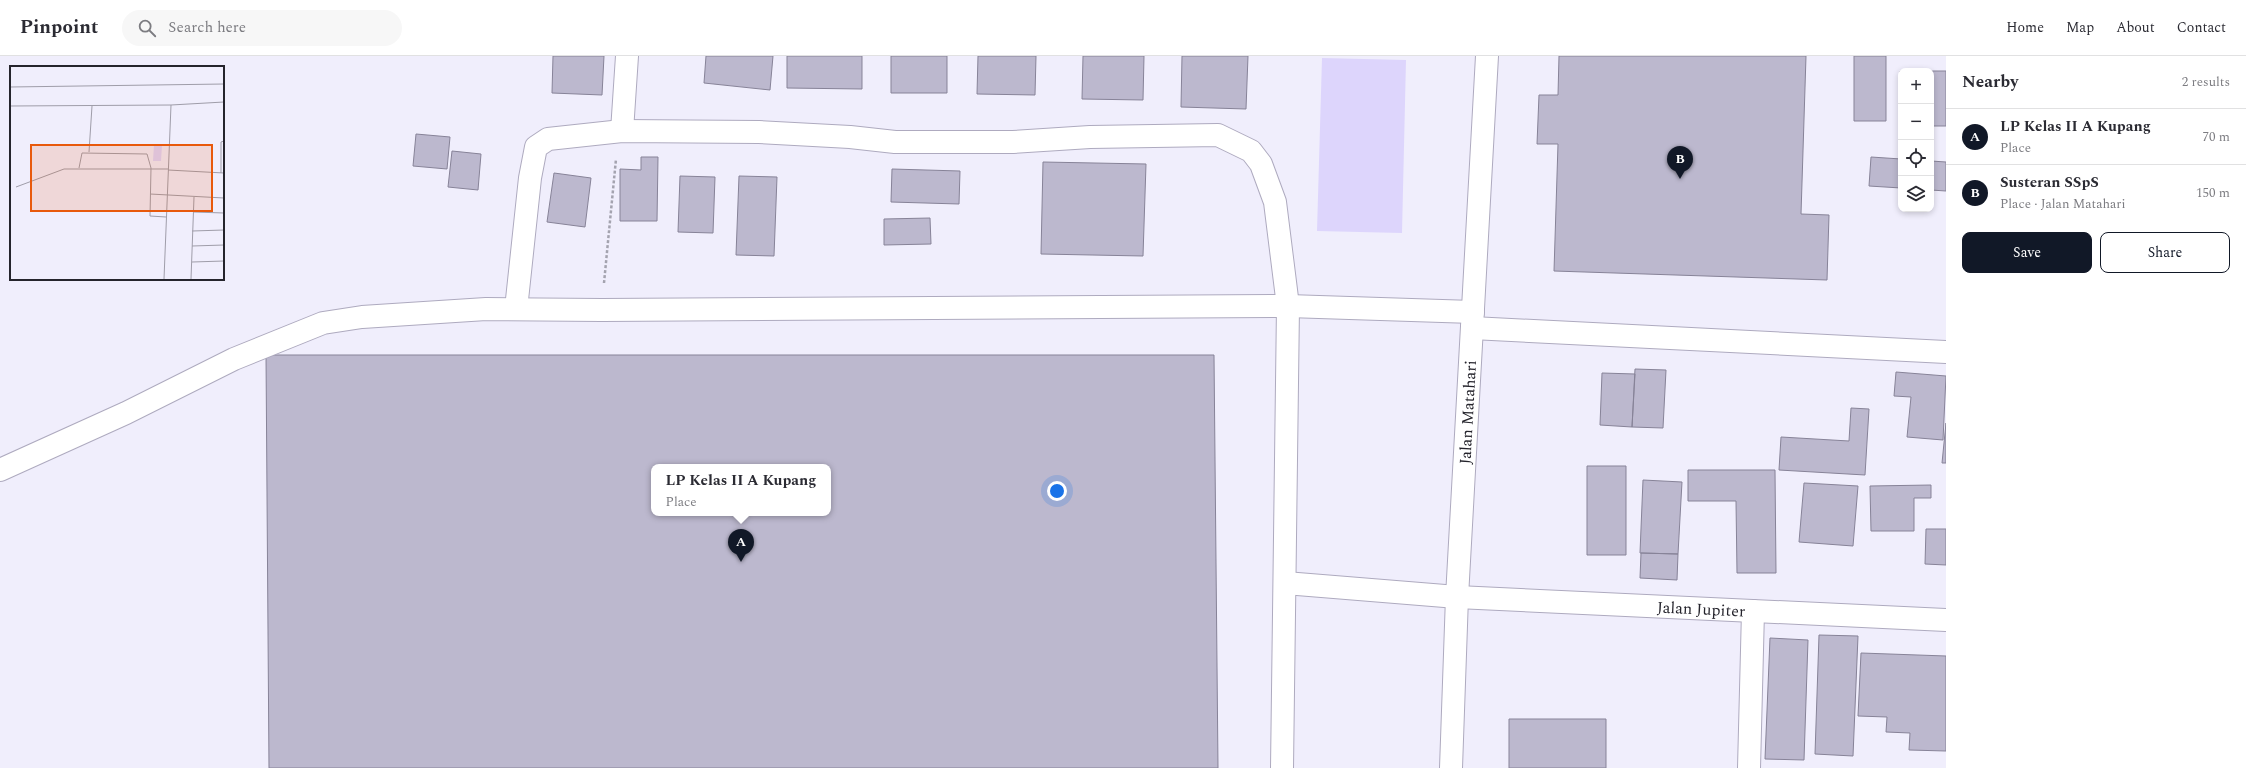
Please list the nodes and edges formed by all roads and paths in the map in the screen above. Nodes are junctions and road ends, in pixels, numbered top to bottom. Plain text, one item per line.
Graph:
1 (627, 56) edge
2 (1487, 56) edge
3 (622, 131) junction
4 (1288, 306) junction
5 (516, 309) junction
6 (602, 310) junction
7 (1473, 320) junction
8 (1946, 352) edge
9 (0, 470) edge
10 (1285, 583) junction
11 (1457, 597) junction
12 (1753, 610) junction
13 (1946, 620) edge
14 (1282, 768) edge
15 (1451, 768) edge
16 (1749, 768) edge

1 - 3 street
2 - 7 street, Jalan Matahari
3 - 4 street
3 - 5 street
3 - 6 path
4 - 6 street
4 - 7 street
4 - 10 street
5 - 6 street
5 - 9 street
7 - 8 street
7 - 11 street, Jalan Matahari
10 - 11 street, Jalan Jupiter
10 - 14 street
11 - 12 street, Jalan Jupiter
11 - 15 street, Jalan Matahari
12 - 13 street, Jalan Jupiter
12 - 16 street

